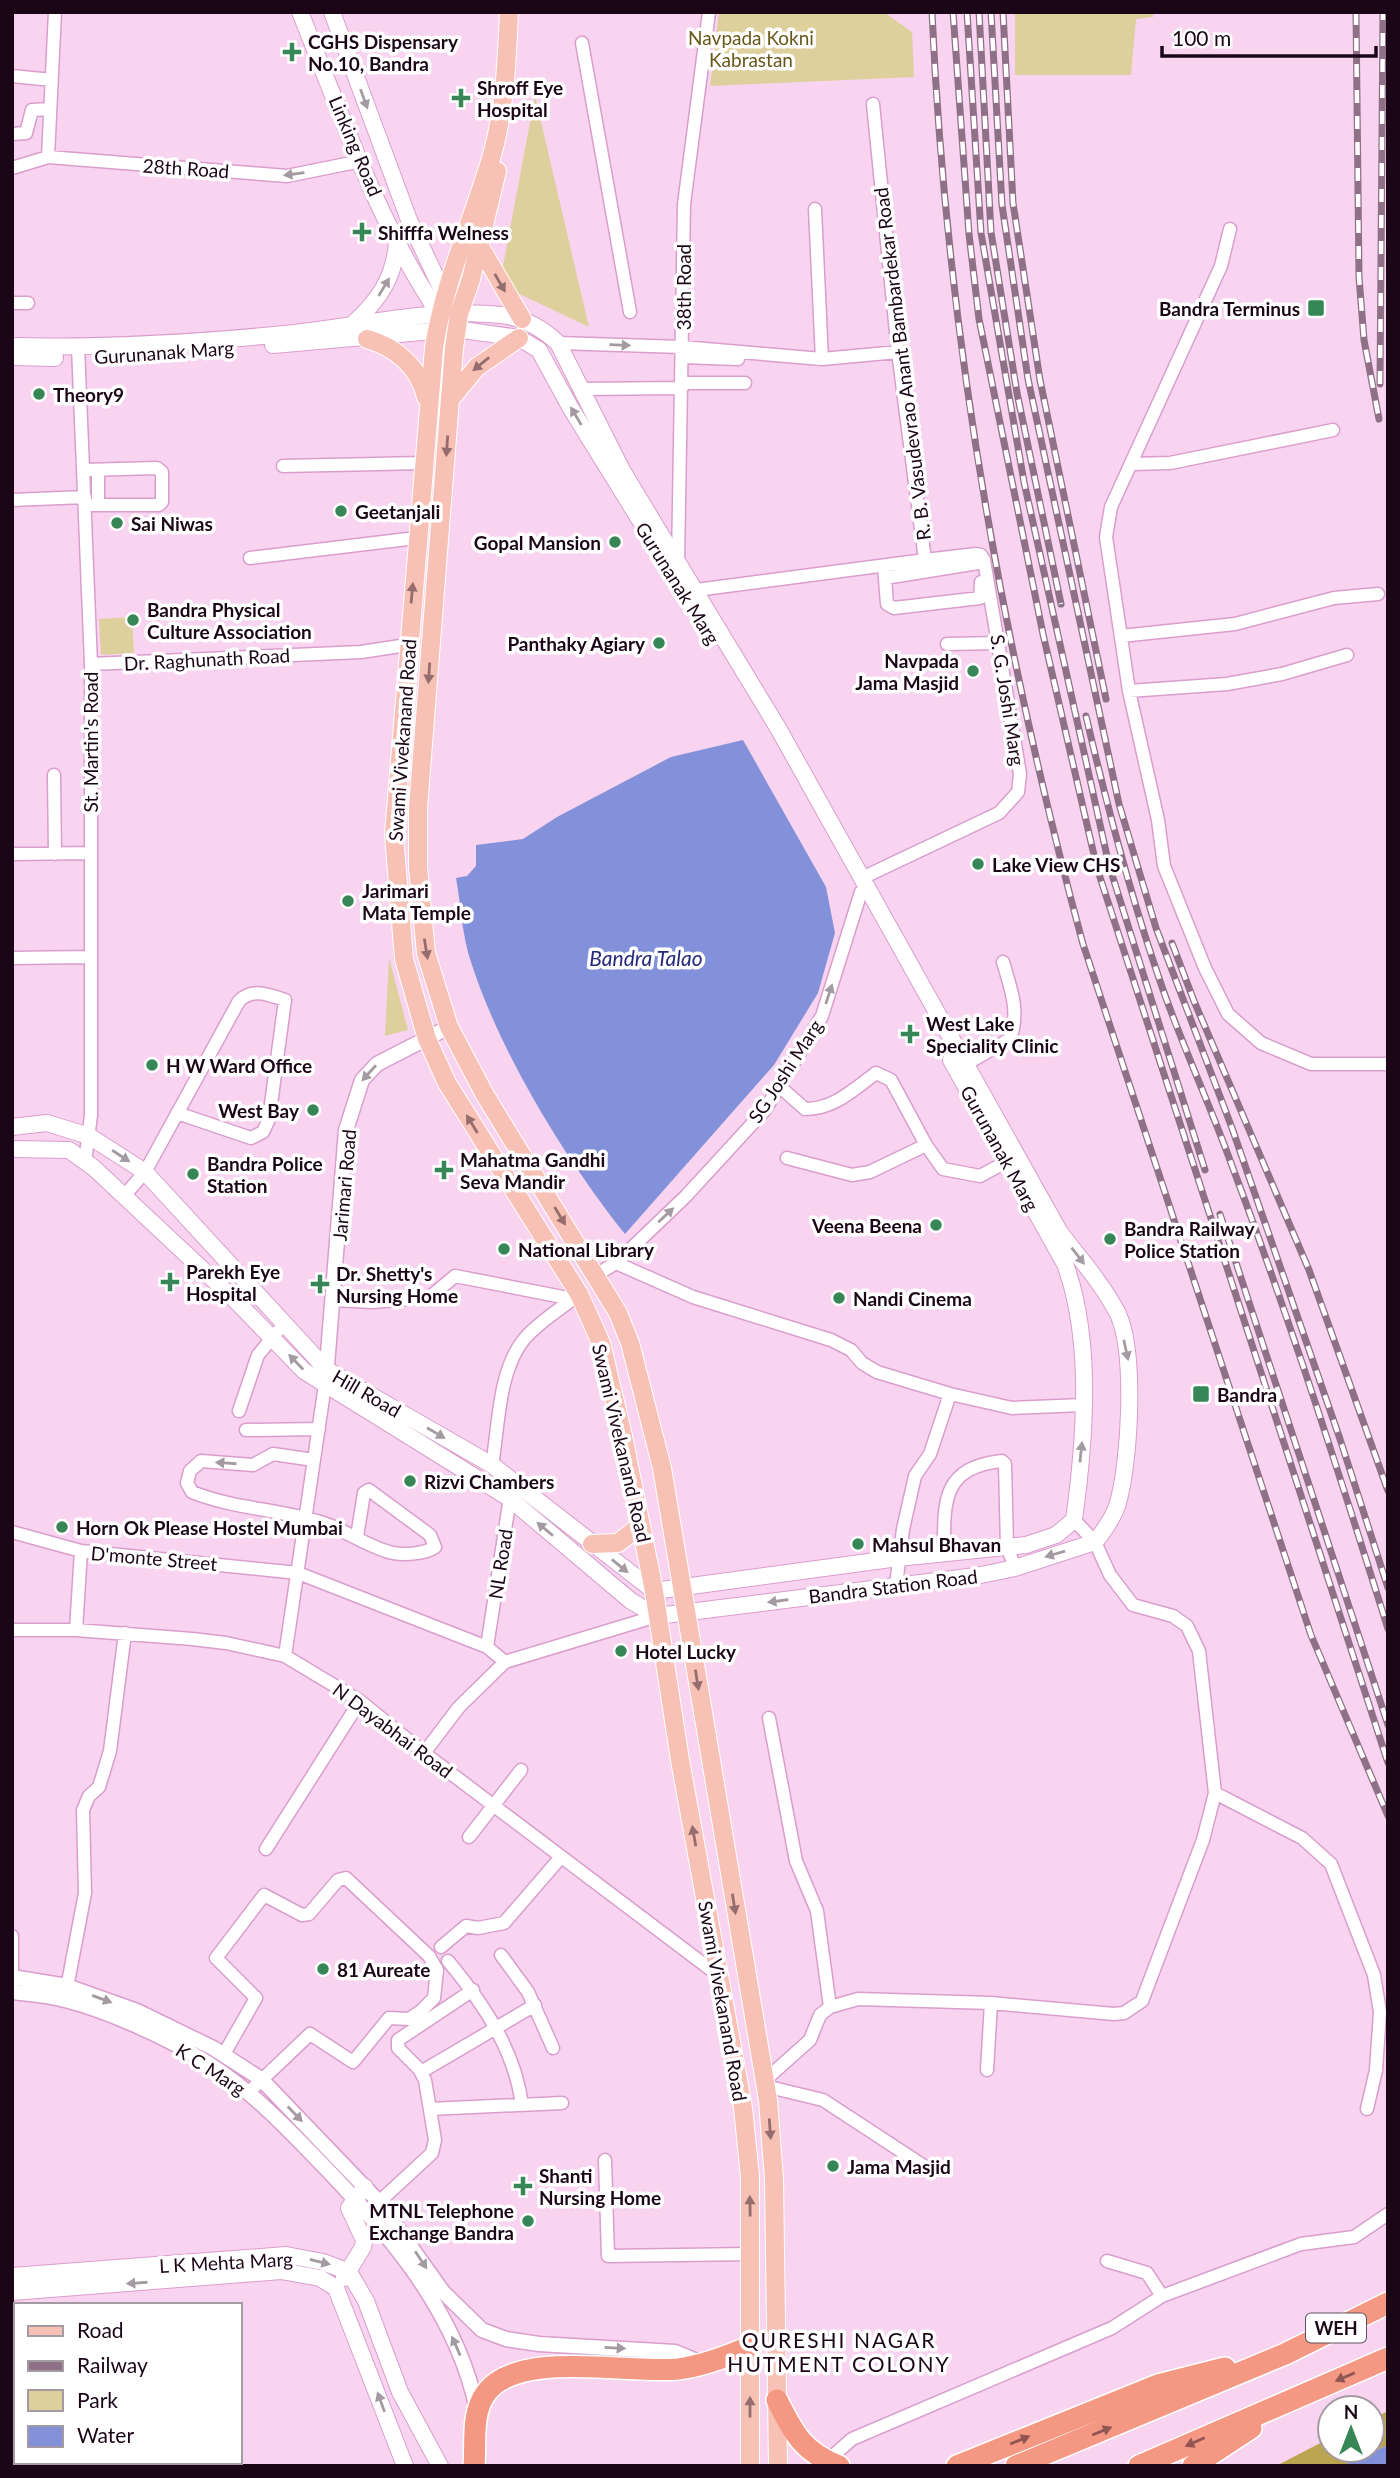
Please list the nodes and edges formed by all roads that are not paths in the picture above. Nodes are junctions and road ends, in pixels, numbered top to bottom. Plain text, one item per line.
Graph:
1 (55, 12) edge
2 (300, 12) edge
3 (332, 12) edge
4 (509, 12) edge
5 (519, 12) edge
6 (709, 12) edge
7 (582, 43) dead end
8 (510, 65) junction
9 (12, 76) edge
10 (52, 80) junction
11 (873, 104) dead end
12 (50, 109) junction
13 (12, 134) edge
14 (48, 157) junction
15 (361, 161) junction
16 (12, 168) edge
17 (815, 209) dead end
18 (1230, 229) dead end
19 (397, 242) junction
20 (479, 246) junction
21 (444, 294) junction
22 (12, 303) edge
23 (28, 303) dead end
24 (630, 312) dead end
25 (522, 319) junction
26 (438, 322) junction
27 (458, 322) junction
28 (354, 324) junction
29 (519, 338) junction
30 (367, 339) junction
31 (558, 343) junction
32 (12, 346) edge
33 (682, 352) junction
34 (898, 352) junction
35 (78, 353) junction
36 (12, 357) edge
37 (822, 359) junction
38 (745, 383) dead end
39 (682, 386) junction
40 (579, 389) junction
41 (450, 399) junction
42 (429, 410) junction
43 (1333, 430) dead end
44 (423, 463) junction
45 (1132, 464) junction
46 (283, 466) dead end
47 (84, 470) junction
48 (99, 470) junction
49 (12, 500) edge
50 (89, 502) junction
51 (416, 538) junction
52 (250, 558) dead end
53 (973, 558) junction
54 (678, 563) junction
55 (926, 566) junction
56 (884, 572) junction
57 (696, 590) junction
58 (1378, 594) dead end
59 (1121, 636) junction
60 (999, 643) junction
61 (947, 644) dead end
62 (407, 645) junction
63 (1347, 655) dead end
64 (91, 664) junction
65 (1129, 691) junction
66 (784, 746) junction
67 (54, 775) dead end
68 (89, 853) junction
69 (12, 854) edge
70 (55, 854) junction
71 (864, 886) junction
72 (89, 957) junction
73 (12, 958) edge
74 (1003, 962) dead end
75 (449, 1027) junction
76 (427, 1038) junction
77 (965, 1064) junction
78 (1388, 1064) edge
79 (779, 1086) junction
80 (177, 1113) junction
81 (12, 1127) edge
82 (89, 1136) junction
83 (926, 1145) junction
84 (12, 1149) edge
85 (787, 1158) dead end
86 (85, 1162) junction
87 (1006, 1162) junction
88 (145, 1172) junction
89 (124, 1196) junction
90 (616, 1263) junction
91 (597, 1275) junction
92 (576, 1296) junction
93 (334, 1300) junction
94 (283, 1325) junction
95 (271, 1336) junction
96 (326, 1377) junction
97 (950, 1394) junction
98 (1083, 1405) junction
99 (239, 1411) dead end
100 (318, 1429) junction
101 (246, 1430) dead end
102 (314, 1461) junction
103 (492, 1465) junction
104 (514, 1482) junction
105 (509, 1498) junction
106 (303, 1518) junction
107 (1074, 1520) junction
108 (641, 1525) junction
109 (12, 1532) edge
110 (357, 1537) junction
111 (1095, 1542) junction
112 (592, 1544) junction
113 (1007, 1546) junction
114 (81, 1551) junction
115 (944, 1553) junction
116 (898, 1558) junction
117 (1015, 1568) junction
118 (298, 1573) junction
119 (897, 1585) junction
120 (682, 1588) junction
121 (654, 1591) junction
122 (686, 1612) junction
123 (657, 1615) junction
124 (12, 1630) edge
125 (76, 1630) junction
126 (125, 1633) junction
127 (487, 1647) junction
128 (285, 1656) junction
129 (505, 1662) junction
130 (360, 1701) junction
131 (769, 1717) dead end
132 (704, 1724) junction
133 (676, 1729) junction
134 (424, 1753) junction
135 (521, 1770) dead end
136 (1215, 1793) junction
137 (492, 1804) junction
138 (469, 1837) dead end
139 (266, 1849) dead end
140 (561, 1857) junction
141 (12, 1936) edge
142 (442, 1947) dead end
143 (501, 1955) dead end
144 (448, 1961) dead end
145 (718, 1975) junction
146 (13, 1977) edge
147 (32, 1987) junction
148 (12, 1990) edge
149 (472, 1990) junction
150 (66, 1993) junction
151 (990, 2003) junction
152 (535, 2005) junction
153 (830, 2007) junction
154 (495, 2028) junction
155 (553, 2048) dead end
156 (218, 2051) junction
157 (205, 2061) junction
158 (987, 2070) dead end
159 (421, 2072) junction
160 (261, 2079) junction
161 (765, 2083) junction
162 (248, 2093) junction
163 (562, 2104) dead end
164 (522, 2105) junction
165 (430, 2109) junction
166 (1367, 2109) dead end
167 (605, 2160) dead end
168 (933, 2172) dead end
169 (360, 2192) junction
170 (374, 2208) junction
171 (1388, 2214) edge
172 (751, 2254) junction
173 (1107, 2261) dead end
174 (348, 2272) junction
175 (12, 2276) edge
176 (336, 2288) junction
177 (12, 2292) edge
178 (1163, 2296) junction
179 (1388, 2303) edge
180 (749, 2347) junction
181 (1285, 2354) junction
182 (1388, 2358) edge
183 (704, 2364) junction
184 (1303, 2395) junction
185 (777, 2400) junction
186 (477, 2410) junction
187 (415, 2424) junction
188 (392, 2434) junction
189 (833, 2463) edge
190 (405, 2466) edge
191 (440, 2466) edge
192 (474, 2466) edge
193 (750, 2466) edge
194 (778, 2466) edge
195 (957, 2466) edge
196 (1016, 2466) edge
197 (1139, 2466) edge
198 (1193, 2466) edge

1 - 10 street
2 - 15 main road, Linking Road
3 -> 21 main road, Linking Road
4 - 8 main road, Swami Vivekanand Road
5 - 8 main road, Swami Vivekanand Road
6 - 33 street, 38th Road
7 - 24 street
8 - 20 main road, Swami Vivekanand Road
8 - 21 main road, Swami Vivekanand Road
9 - 10 street
10 - 12 street
11 - 34 street, R. B. Vasudevrao Anant Bambardekar Road
12 - 13 street
12 - 14 street
15 -> 14 street, 28th Road
14 - 16 street, 28th Road
15 - 19 main road, Linking Road
17 - 37 street
18 - 45 street
19 - 26 main road, Linking Road
28 -> 19 main road
20 -> 25 main road
20 - 27 main road, Swami Vivekanand Road
21 - 26 main road, Swami Vivekanand Road
21 - 27 main road
22 - 23 street
25 - 27 main road, Gurunanak Marg
25 - 31 main road, Gurunanak Marg
26 - 27 main road, Gurunanak Marg
26 - 28 main road, Gurunanak Marg
26 - 30 main road, Gurunanak Marg
26 - 42 main road, Swami Vivekanand Road
27 - 29 main road, Gurunanak Marg
27 - 41 main road, Swami Vivekanand Road
28 - 35 main road, Gurunanak Marg
29 -> 41 main road
66 -> 29 main road, Gurunanak Marg
30 - 35 main road, Gurunanak Marg
30 - 42 main road
31 -> 33 street
31 - 40 main road, Gurunanak Marg
32 - 35 main road, Gurunanak Marg
33 - 37 street
33 - 39 street, 38th Road
34 - 37 street
34 - 55 street, R. B. Vasudevrao Anant Bambardekar Road
35 - 36 main road, Gurunanak Marg
35 - 47 street, St. Martin's Road
38 - 39 street
39 - 40 street
39 - 54 street, 38th Road
40 - 54 main road, Gurunanak Marg
41 -> 75 main road, Swami Vivekanand Road
42 - 44 main road, Swami Vivekanand Road
43 - 45 street
44 - 46 street
44 - 51 main road, Swami Vivekanand Road
45 - 59 street
47 - 48 street
47 - 50 street, St. Martin's Road
48 - 50 street
48 - 50 street
49 - 50 street
50 - 64 street, St. Martin's Road
51 - 52 street
62 -> 51 main road, Swami Vivekanand Road
53 - 55 street
53 - 56 street
53 - 60 street, S. G. Joshi Marg
54 - 57 main road, Gurunanak Marg
55 - 56 street, R. B. Vasudevrao Anant Bambardekar Road
56 - 57 street, R. B. Vasudevrao Anant Bambardekar Road
57 - 66 main road, Gurunanak Marg
58 - 59 street
59 - 65 street
60 - 61 street
60 - 71 street, S. G. Joshi Marg
62 - 64 street, Dr. Raghunath Road
62 - 76 main road, Swami Vivekanand Road
63 - 65 street
64 - 68 street, St. Martin's Road
65 - 78 street
66 - 71 main road, Gurunanak Marg
67 - 70 street
68 - 70 street
68 - 72 street, St. Martin's Road
69 - 70 street
71 - 77 main road
79 -> 71 street, SG Joshi Marg
71 - 87 main road, Gurunanak Marg
72 - 73 street
72 - 82 street, St. Martin's Road
74 - 77 street
75 - 76 street, Jarimari Road
75 -> 91 main road, Swami Vivekanand Road
92 -> 76 main road, Swami Vivekanand Road
76 -> 93 street, Jarimari Road
77 -> 111 main road
79 - 83 street
90 -> 79 street, SG Joshi Marg
80 - 80 street
80 - 88 street
81 - 82 main road, Hill Road
82 - 86 street, St. Martin's Road
82 -> 88 main road, Hill Road
83 - 85 street
83 - 87 street
84 - 86 main road, Hill Road
86 - 89 main road, Hill Road
87 - 98 main road, Gurunanak Marg
88 - 89 street
88 - 94 main road, Hill Road
89 - 95 main road, Hill Road
90 - 91 street, SG Joshi Marg
90 - 97 street
91 - 120 main road, Swami Vivekanand Road
92 - 93 street
92 - 103 street
92 - 108 main road, Swami Vivekanand Road
93 - 96 street, Jarimari Road
94 - 95 street
94 - 96 main road, Hill Road
96 -> 95 main road, Hill Road
95 - 99 street
96 - 100 street
96 -> 103 main road, Hill Road
96 - 105 main road, Hill Road
97 - 98 street
97 - 116 street
107 -> 98 main road, Gurunanak Marg
100 - 101 street
100 - 102 street
102 - 106 street
102 -> 106 street
103 - 104 main road, Hill Road
104 - 105 street, NL Road
104 - 112 main road, Hill Road
123 -> 105 main road, Hill Road
105 - 127 street, NL Road
106 - 110 street
106 - 118 street
107 - 111 street
107 - 113 main road, Bandra Station Road
108 - 112 main road
108 - 121 main road, Swami Vivekanand Road
109 - 114 street, D'monte Street
110 - 110 street
111 -> 117 main road, Bandra Station Road
111 - 136 street
112 -> 121 main road, Hill Road
113 - 115 main road, Bandra Station Road
113 - 115 street
113 - 117 street
114 - 118 street, D'monte Street
114 - 125 street
115 - 116 main road, Bandra Station Road
116 - 119 street
116 - 120 main road, Bandra Station Road
117 - 119 main road, Bandra Station Road
118 - 127 street, D'monte Street
118 - 128 street
119 -> 122 main road, Bandra Station Road
120 - 121 main road
120 - 122 main road, Swami Vivekanand Road
121 - 123 main road, Swami Vivekanand Road
122 - 123 main road, Bandra Station Road
122 -> 132 main road, Swami Vivekanand Road
123 - 129 street
123 - 133 main road, Swami Vivekanand Road
124 - 125 street, N Dayabhai Road
125 - 126 street, N Dayabhai Road
126 - 128 street, N Dayabhai Road
126 - 150 street
127 - 129 street, D'monte Street
128 - 130 street, N Dayabhai Road
129 - 134 street
130 - 134 street, N Dayabhai Road
130 - 139 street
131 - 153 street
132 - 133 main road
132 -> 161 main road, Swami Vivekanand Road
145 -> 133 main road, Swami Vivekanand Road
134 - 137 street, N Dayabhai Road
135 - 137 street
136 - 151 street
136 - 166 street
137 - 138 street
137 - 140 street, N Dayabhai Road
140 - 142 street
140 - 145 street, N Dayabhai Road
141 - 146 street
143 - 152 street
144 - 149 street
172 -> 145 main road, Swami Vivekanand Road
146 - 147 street, K C Marg
146 - 148 street
147 - 148 street, K C Marg
147 - 150 street, K C Marg
149 - 154 street
149 - 159 street
150 -> 156 street, K C Marg
150 - 157 street, K C Marg
151 - 153 street
151 - 158 street
152 - 154 street
152 - 155 street
153 - 161 street
154 - 159 street
154 - 164 street
156 - 157 street
156 - 160 street, K C Marg
156 - 160 street
157 - 162 street, K C Marg
159 - 165 street
160 - 162 street
160 -> 169 street, K C Marg
161 - 168 street
161 -> 185 main road, Swami Vivekanand Road
162 - 169 street, K C Marg
163 - 164 street
164 - 165 street
165 - 170 street
167 - 172 street
169 - 170 street
169 - 174 main road
170 -> 183 street
186 -> 170 street
171 - 178 street
172 - 180 main road, Swami Vivekanand Road
173 - 178 street
175 -> 174 main road, L K Mehta Marg
174 - 176 main road
174 - 187 main road
176 -> 177 main road, L K Mehta Marg
188 -> 176 main road
178 - 189 street
179 - 181 highway, WEH
180 - 183 highway
193 -> 180 main road, Swami Vivekanand Road
195 -> 181 highway
196 -> 181 highway
182 -> 184 highway, WEH
183 - 186 highway
184 -> 197 highway
184 - 198 highway
185 - 189 highway
185 - 194 main road, Swami Vivekanand Road
186 - 192 highway
187 - 188 main road
187 - 191 main road
188 - 190 main road

